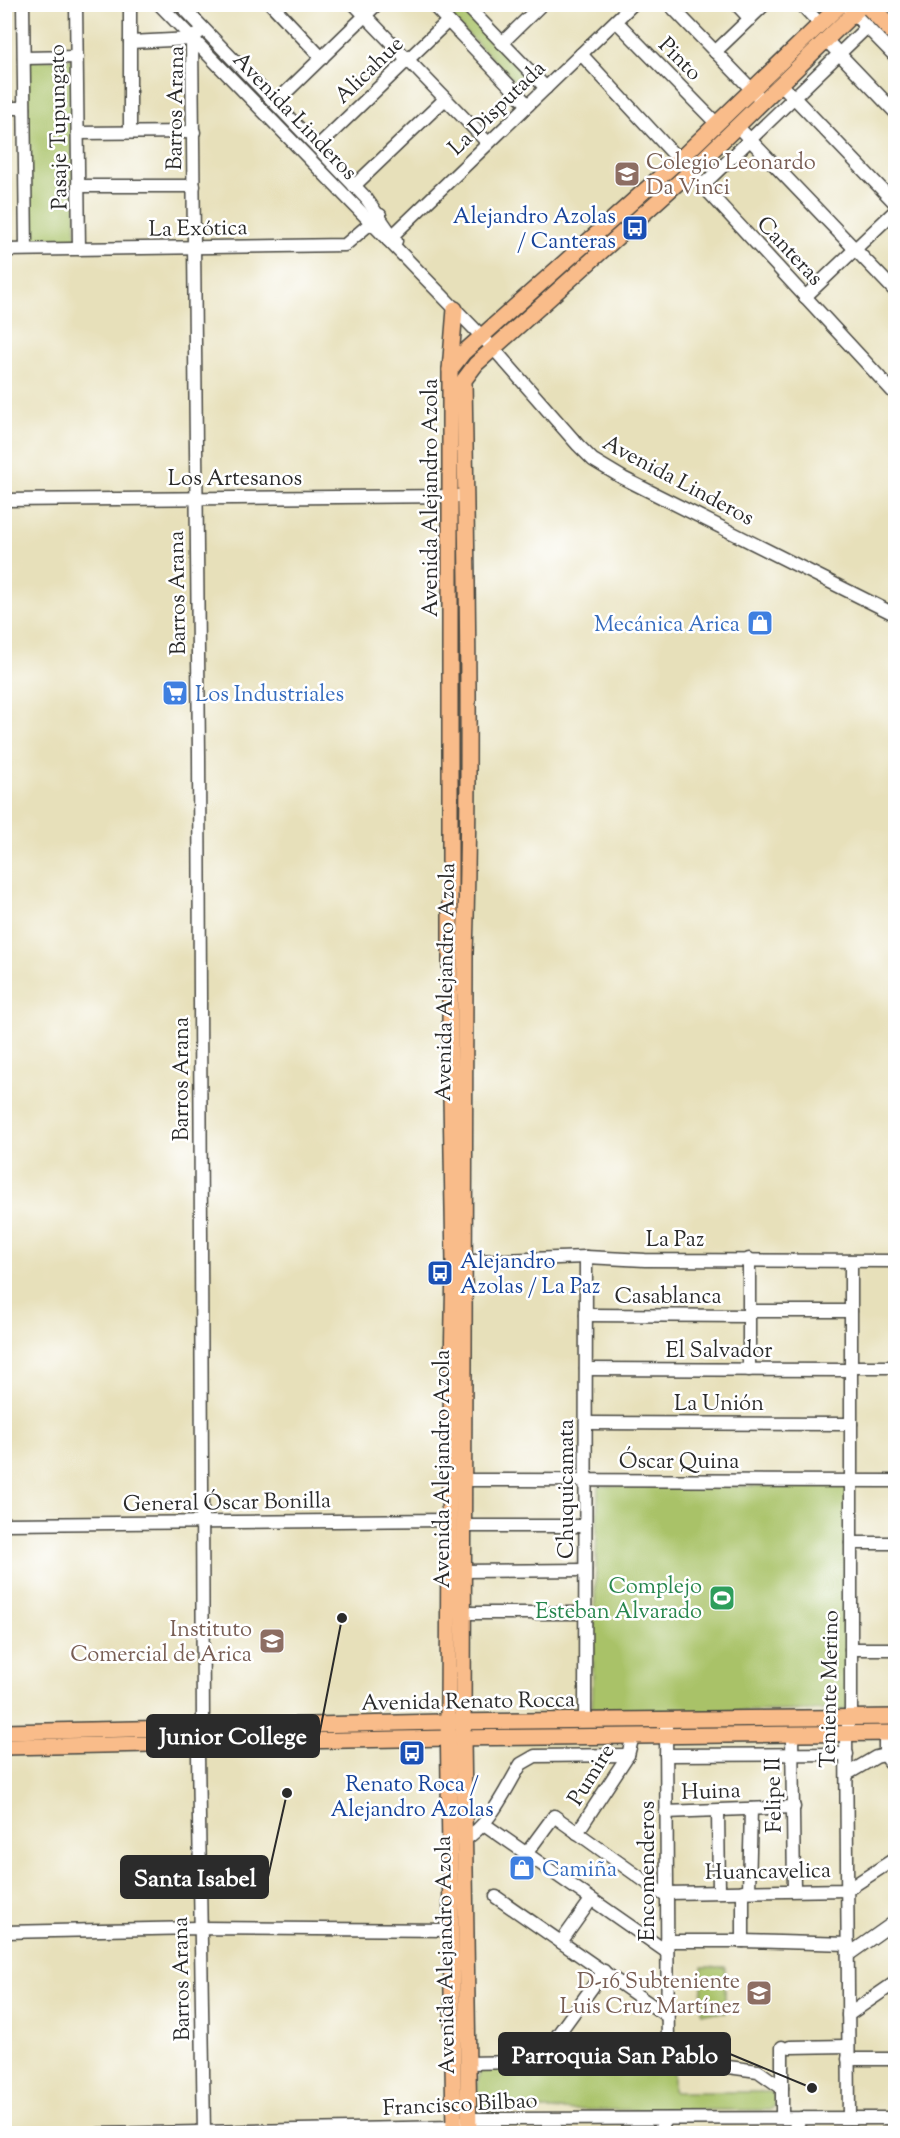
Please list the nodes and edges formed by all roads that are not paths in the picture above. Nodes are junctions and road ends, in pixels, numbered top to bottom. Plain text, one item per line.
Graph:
1 (23, 4) edge
2 (76, 4) edge
3 (130, 4) edge
4 (159, 4) edge
5 (180, 4) edge
6 (200, 4) edge
7 (271, 4) edge
8 (354, 4) edge
9 (377, 4) edge
10 (432, 4) edge
11 (465, 4) edge
12 (542, 4) edge
13 (633, 4) edge
14 (669, 4) edge
15 (736, 4) edge
16 (765, 4) edge
17 (801, 4) edge
18 (854, 6) edge
19 (190, 14) junction
20 (365, 16) junction
21 (750, 19) junction
22 (448, 21) junction
23 (616, 21) junction
24 (820, 24) junction
25 (867, 27) junction
26 (203, 28) junction
27 (896, 34) edge
28 (192, 39) junction
29 (826, 40) junction
30 (130, 42) junction
31 (502, 43) junction
32 (715, 52) junction
33 (581, 54) junction
34 (839, 54) junction
35 (77, 57) junction
36 (896, 57) edge
37 (24, 58) junction
38 (322, 58) junction
39 (408, 60) junction
40 (781, 84) junction
41 (546, 88) junction
42 (758, 95) junction
43 (794, 98) junction
44 (445, 99) junction
45 (275, 103) junction
46 (528, 105) junction
47 (4, 108) edge
48 (24, 108) junction
49 (896, 113) edge
50 (717, 124) junction
51 (737, 126) junction
52 (130, 132) junction
53 (194, 132) junction
54 (78, 133) junction
55 (750, 140) junction
56 (488, 143) junction
57 (317, 147) junction
58 (680, 160) junction
59 (691, 171) junction
60 (703, 185) junction
61 (78, 186) junction
62 (195, 186) junction
63 (354, 186) junction
64 (896, 204) edge
65 (896, 210) edge
66 (375, 219) junction
67 (391, 237) junction
68 (195, 248) junction
69 (26, 249) junction
70 (79, 249) junction
71 (855, 249) junction
72 (4, 250) edge
73 (896, 292) edge
74 (806, 297) junction
75 (455, 309) junction
76 (482, 336) junction
77 (493, 348) junction
78 (450, 370) junction
79 (896, 395) edge
80 (459, 496) junction
81 (196, 498) junction
82 (4, 500) edge
83 (895, 614) edge
84 (586, 1257) junction
85 (749, 1259) junction
86 (851, 1261) junction
87 (896, 1261) edge
88 (459, 1263) junction
89 (851, 1311) junction
90 (749, 1314) junction
91 (586, 1315) junction
92 (896, 1367) edge
93 (586, 1369) junction
94 (851, 1369) junction
95 (749, 1370) junction
96 (586, 1423) junction
97 (851, 1424) junction
98 (463, 1479) junction
99 (586, 1480) junction
100 (851, 1481) junction
101 (896, 1481) edge
102 (203, 1522) junction
103 (456, 1523) junction
104 (4, 1524) edge
105 (585, 1526) junction
106 (851, 1543) junction
107 (896, 1543) edge
108 (585, 1570) junction
109 (463, 1571) junction
110 (463, 1613) junction
111 (585, 1613) junction
112 (851, 1649) junction
113 (896, 1649) edge
114 (851, 1717) junction
115 (896, 1717) edge
116 (666, 1719) junction
117 (585, 1720) junction
118 (456, 1721) junction
119 (203, 1728) junction
120 (4, 1732) edge
121 (846, 1733) junction
122 (890, 1733) edge
123 (792, 1734) junction
124 (633, 1736) junction
125 (666, 1736) junction
126 (456, 1738) junction
127 (31, 1739) junction
128 (198, 1743) junction
129 (4, 1747) edge
130 (847, 1754) junction
131 (628, 1755) junction
132 (666, 1755) junction
133 (792, 1755) junction
134 (885, 1755) junction
135 (895, 1770) edge
136 (847, 1774) junction
137 (794, 1808) junction
138 (751, 1809) junction
139 (718, 1811) junction
140 (666, 1812) junction
141 (483, 1824) junction
142 (577, 1833) junction
143 (464, 1840) junction
144 (526, 1854) junction
145 (896, 1858) edge
146 (794, 1890) junction
147 (848, 1890) junction
148 (719, 1891) junction
149 (746, 1891) junction
150 (667, 1895) junction
151 (496, 1897) dead end
152 (591, 1900) junction
153 (896, 1921) edge
154 (199, 1928) junction
155 (452, 1930) junction
156 (4, 1932) edge
157 (743, 1941) junction
158 (561, 1942) junction
159 (667, 1947) junction
160 (848, 1950) junction
161 (604, 1971) junction
162 (896, 1982) edge
163 (848, 2015) junction
164 (667, 2016) junction
165 (848, 2046) junction
166 (668, 2059) junction
167 (848, 2059) junction
168 (896, 2059) edge
169 (538, 2062) junction
170 (468, 2063) junction
171 (782, 2088) junction
172 (782, 2118) junction
173 (801, 2118) junction
174 (849, 2118) junction
175 (896, 2118) edge
176 (667, 2119) junction
177 (469, 2126) edge
178 (454, 2130) edge
179 (99, 2133) edge
180 (204, 2133) edge
181 (657, 2133) edge
182 (791, 2133) edge

1 - 37 street
2 - 35 street, Pasaje Tupungato
3 - 30 street
4 - 28 street, Avenida Linderos
5 - 19 street, Avenida Linderos
6 - 19 street, Barros Arana
7 - 38 street
8 - 20 street
9 - 20 street
10 - 22 street
11 - 31 street
12 - 31 street
13 - 23 street, La Disputada
14 - 32 street
15 - 21 street
16 - 21 street
17 - 24 street
18 - 24 main road, Avenida Alejandro Azola
18 - 25 street
18 - 27 highway
18 - 29 main road, Avenida Alejandro Azola
19 - 26 street, Avenida Linderos
20 - 38 street
20 - 39 street
21 - 32 street
22 - 39 street, Alicahue
22 - 46 street
23 - 33 street, La Disputada
23 - 50 street, Pinto
24 - 42 main road, Avenida Alejandro Azola
25 - 34 street
25 - 36 street
26 - 28 street, Barros Arana
26 - 45 street, Avenida Linderos
28 - 30 street
28 - 53 street, Barros Arana
28 - 66 street, Avenida Linderos
29 - 34 street
29 - 40 main road, Avenida Alejandro Azola
30 - 52 street
31 - 41 street
32 - 42 street
33 - 41 street, La Disputada
33 - 58 street, Canteras
34 - 43 street
34 - 49 street
35 - 37 street
35 - 54 street, Pasaje Tupungato
37 - 48 street
38 - 45 street
39 - 44 street
39 - 57 street, Alicahue
40 - 42 main road, Avenida Alejandro Azola
40 - 43 street
41 - 46 street, La Disputada
42 - 50 main road, Avenida Alejandro Azola
42 - 51 main road, Avenida Alejandro Azola
43 - 55 street
43 - 64 street
44 - 56 street
44 - 63 street
45 - 57 street, Avenida Linderos
46 - 56 street, La Disputada
47 - 48 street
48 - 69 street
50 - 58 main road, Avenida Alejandro Azola
51 - 55 street
51 - 59 main road, Avenida Alejandro Azola
52 - 53 street
52 - 54 street
53 - 62 street, Barros Arana
54 - 61 street, Pasaje Tupungato
55 - 60 street
55 - 71 street
56 - 67 street, La Disputada
57 - 63 street, Avenida Linderos
58 - 59 street, Canteras
58 - 76 main road, Avenida Alejandro Azola
59 - 60 street, Canteras
59 - 77 main road, Avenida Alejandro Azola
60 - 74 street, Canteras
61 - 62 street
61 - 70 street, Pasaje Tupungato
62 - 68 street, Barros Arana
63 - 66 street, Avenida Linderos
65 - 71 street
66 - 67 street, Avenida Linderos
66 - 68 street, La Exótica
67 - 75 street, Avenida Linderos
68 - 70 street, La Exótica
68 - 81 street, Barros Arana
69 - 70 street, La Exótica
69 - 72 street, La Exótica
71 - 73 street
71 - 74 street
74 - 79 street, Canteras
75 - 76 street, Avenida Linderos
75 - 78 main road
76 - 77 street, Avenida Linderos
76 - 78 main road, Avenida Alejandro Azola
77 - 80 main road, Avenida Alejandro Azola
77 - 83 street, Avenida Linderos
78 - 80 main road, Avenida Alejandro Azola
80 - 81 street, Los Artesanos
80 - 88 main road, Avenida Alejandro Azola
81 - 82 street, Los Artesanos
81 - 102 street, Barros Arana
84 - 85 street, La Paz
84 - 88 street, La Paz
84 - 91 street, Chuquicamata
85 - 86 street, La Paz
85 - 90 street
86 - 87 street, La Paz
86 - 89 street, Teniente Merino
88 - 98 main road, Avenida Alejandro Azola
88 - 103 main road, Avenida Alejandro Azola
89 - 90 street, Casablanca
89 - 94 street, Teniente Merino
90 - 91 street, Casablanca
90 - 95 street
91 - 93 street, Chuquicamata
92 - 94 street, El Salvador
93 - 95 street, El Salvador
93 - 96 street, Chuquicamata
94 - 95 street, El Salvador
94 - 97 street, Teniente Merino
96 - 97 street, La Unión
96 - 99 street, Chuquicamata
97 - 100 street, Teniente Merino
98 - 99 street, Óscar Quina
98 - 103 main road, Avenida Alejandro Azola
99 - 100 street, Óscar Quina
99 - 105 street, Chuquicamata
100 - 101 street, Óscar Quina
100 - 106 street, Teniente Merino
102 - 103 street, General Óscar Bonilla
102 - 104 street, General Óscar Bonilla
102 - 119 street, Barros Arana
103 - 105 street, General Óscar Bonilla
103 - 109 main road, Avenida Alejandro Azola
103 - 118 main road, Avenida Alejandro Azola
105 - 108 street, Chuquicamata
106 - 107 street
106 - 112 street, Teniente Merino
108 - 109 street
108 - 111 street, Chuquicamata
109 - 110 main road, Avenida Alejandro Azola
110 - 111 street
110 - 118 main road, Avenida Alejandro Azola
111 - 117 street, Chuquicamata
112 - 113 street
112 - 114 street, Teniente Merino
114 - 115 main road, Avenida Renato Rocca
114 - 116 main road, Avenida Renato Rocca
114 - 121 street, Teniente Merino
116 - 117 main road, Avenida Renato Rocca
116 - 125 street, Encomenderos
117 - 118 main road, Avenida Renato Rocca
118 - 119 main road, Avenida Renato Rocca
118 - 126 main road, Avenida Alejandro Azola
119 - 127 main road, Avenida Renato Rocca
119 - 128 street, Barros Arana
120 - 127 main road, Avenida Renato Rocca
121 - 122 main road, Avenida Renato Rocca
121 - 123 main road, Avenida Renato Rocca
121 - 130 street, Teniente Merino
122 - 134 street
123 - 125 main road, Avenida Renato Rocca
123 - 133 street, Felipe II
124 - 125 main road, Avenida Renato Rocca
124 - 126 main road, Avenida Renato Rocca
124 - 131 street, Pumire
125 - 132 street, Encomenderos
126 - 128 main road, Avenida Renato Rocca
126 - 143 main road, Avenida Alejandro Azola
126 - 155 main road, Avenida Alejandro Azola
127 - 128 main road, Avenida Renato Rocca
127 - 129 main road, Avenida Renato Rocca
128 - 154 street, Barros Arana
130 - 133 street
130 - 136 street, Teniente Merino
131 - 141 street
131 - 142 street, Pumire
132 - 133 street
132 - 140 street, Encomenderos
133 - 137 street, Felipe II
134 - 135 street
134 - 136 street
136 - 147 street, Teniente Merino
137 - 138 street, Huina
137 - 146 street, Felipe II
138 - 139 street, Huina
138 - 149 street
139 - 140 street, Huina
139 - 148 street
140 - 150 street, Encomenderos
141 - 143 street
141 - 144 street
142 - 144 street
142 - 150 street
143 - 170 main road, Avenida Alejandro Azola
144 - 152 street
145 - 147 street, Huancavelica
146 - 147 street, Huancavelica
146 - 149 street, Huancavelica
147 - 160 street, Teniente Merino
148 - 149 street, Huancavelica
148 - 150 street, Huancavelica
149 - 157 street
150 - 159 street, Encomenderos
151 - 158 street
152 - 158 street
152 - 159 street
153 - 160 street
154 - 155 street
154 - 156 street
154 - 180 street, Barros Arana
155 - 178 main road, Avenida Alejandro Azola
157 - 159 street
157 - 160 street
158 - 161 street
159 - 164 street, Encomenderos
160 - 163 street, Teniente Merino
161 - 164 street
161 - 169 street
162 - 163 street
163 - 165 street, Teniente Merino
164 - 166 street, Encomenderos
165 - 167 street, Teniente Merino
165 - 171 street
166 - 169 street
166 - 171 street
167 - 168 street
167 - 174 street, Teniente Merino
169 - 170 street
170 - 177 main road, Avenida Alejandro Azola
171 - 172 street
172 - 173 street, Francisco Bilbao
172 - 176 street, Francisco Bilbao
173 - 174 street, Francisco Bilbao
173 - 182 street
174 - 175 street, Francisco Bilbao
176 - 177 street, Francisco Bilbao
176 - 181 street
177 - 178 street, Francisco Bilbao
178 - 180 street, Francisco Bilbao
179 - 180 street, Francisco Bilbao

